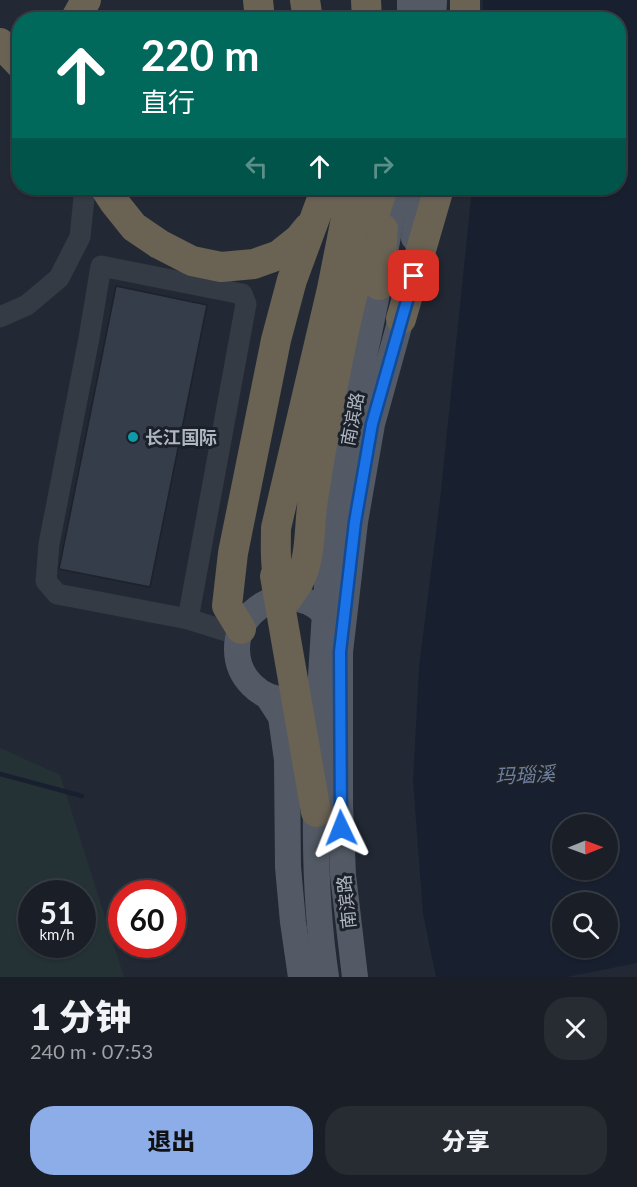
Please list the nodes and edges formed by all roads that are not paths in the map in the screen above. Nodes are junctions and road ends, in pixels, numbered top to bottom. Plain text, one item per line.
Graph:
1 (0, 43) edge
2 (12, 56) edge
3 (84, 195) edge
4 (110, 195) edge
5 (323, 195) edge
6 (324, 195) edge
7 (334, 195) edge
8 (351, 195) edge
9 (382, 195) edge
10 (420, 195) edge
11 (437, 195) edge
12 (367, 284) junction
13 (0, 317) edge
14 (401, 319) junction
15 (288, 598) junction
16 (188, 619) junction
17 (240, 632) junction
18 (340, 652) junction
19 (268, 697) junction
20 (316, 812) junction
21 (301, 977) edge
22 (326, 977) edge
23 (355, 977) edge

1 - 2 highway
3 - 13 street
4 - 6 highway
5 - 17 highway
7 - 20 highway
8 - 15 highway
9 - 12 highway
10 - 14 main road, 南滨路
11 - 14 highway
12 - 15 highway
12 - 20 main road, 南滨路
14 - 18 main road, 南滨路
15 - 17 main road
15 - 18 main road
16 - 16 street
16 - 17 street
17 - 19 main road
18 - 19 main road
18 - 23 main road, 南滨路
19 - 21 main road
20 - 22 main road, 南滨路

